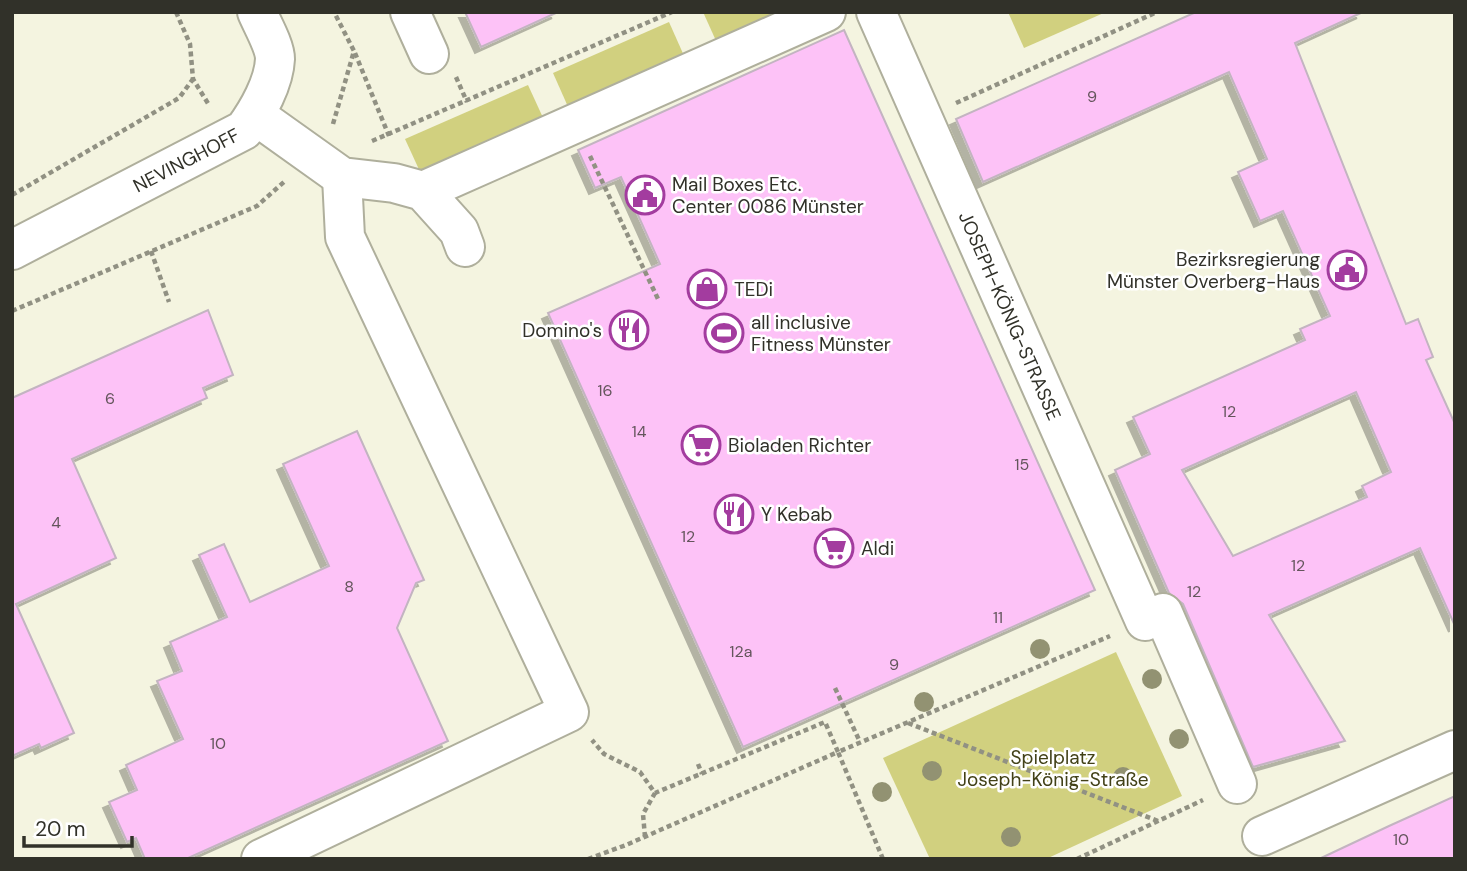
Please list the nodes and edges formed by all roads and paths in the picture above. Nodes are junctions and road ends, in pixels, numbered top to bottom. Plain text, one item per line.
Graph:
1 (176, 12) edge
2 (257, 12) edge
3 (334, 12) edge
4 (410, 12) edge
5 (672, 12) edge
6 (826, 12) edge
7 (876, 12) edge
8 (1157, 12) edge
9 (354, 51) junction
10 (429, 54) dead end
11 (255, 115) junction
12 (924, 118) junction
13 (575, 123) junction
14 (389, 136) junction
15 (327, 168) junction
16 (423, 191) junction
17 (12, 195) edge
18 (465, 247) dead end
19 (12, 250) edge
20 (151, 251) junction
21 (659, 301) dead end
22 (169, 302) dead end
23 (12, 311) edge
24 (1145, 621) junction
25 (835, 688) dead end
26 (569, 712) junction
27 (907, 722) junction
28 (860, 742) junction
29 (1455, 750) edge
30 (838, 752) junction
31 (698, 764) dead end
32 (702, 774) junction
33 (1237, 784) joint
34 (655, 793) junction
35 (1158, 821) junction
36 (645, 836) junction
37 (1262, 836) dead end
38 (261, 859) edge
39 (588, 859) edge
40 (883, 859) edge
41 (1077, 859) edge

1 - 17 path
2 - 11 street, NEVINGHOFF
3 - 9 path
4 - 10 street
5 - 14 path
6 - 13 street
7 - 12 street, JOSEPH-KÖNIG-STRASSE
8 - 12 path
9 - 14 path
9 - 15 path
11 - 15 street
11 - 19 street, NEVINGHOFF
12 - 24 street, JOSEPH-KÖNIG-STRASSE
13 - 16 street
13 - 21 path
14 - 15 path
15 - 16 street
15 - 20 path
15 - 26 street
16 - 18 street
20 - 22 path
20 - 23 path
24 - 27 path
24 - 33 street
25 - 28 path
26 - 34 path
26 - 38 street
27 - 28 path
27 - 35 path
28 - 30 path
29 - 37 street
30 - 32 path
30 - 36 path
30 - 40 path
31 - 32 path
32 - 34 path
33 - 35 path
34 - 36 path
35 - 41 path
36 - 39 path

